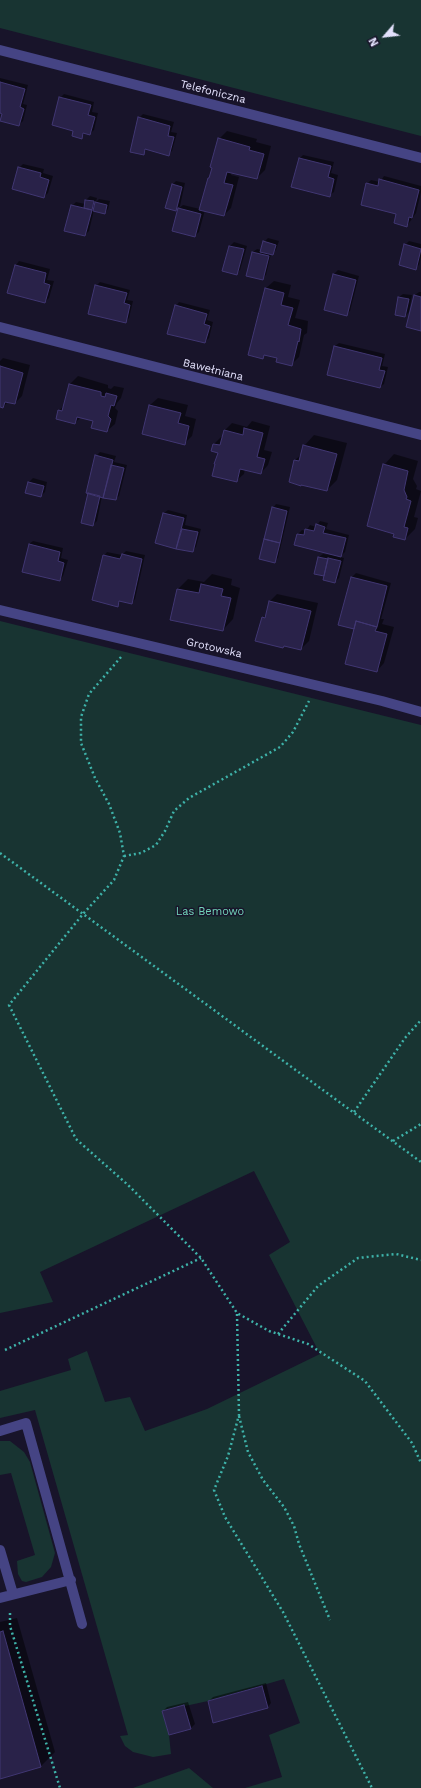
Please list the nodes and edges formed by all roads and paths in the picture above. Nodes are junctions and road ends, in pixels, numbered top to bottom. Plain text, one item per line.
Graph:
1 (0, 50) edge
2 (421, 158) edge
3 (0, 327) edge
4 (421, 436) edge
5 (0, 610) edge
6 (133, 641) junction
7 (309, 684) junction
8 (421, 712) edge
9 (0, 853) edge
10 (124, 856) junction
11 (84, 914) junction
12 (421, 1020) edge
13 (354, 1112) junction
14 (421, 1124) edge
15 (393, 1141) junction
16 (421, 1162) edge
17 (201, 1258) junction
18 (421, 1260) edge
19 (237, 1313) junction
20 (278, 1334) junction
21 (4, 1350) dead end
22 (239, 1415) junction
23 (0, 1431) edge
24 (421, 1463) edge
25 (0, 1550) edge
26 (71, 1580) junction
27 (13, 1594) junction
28 (0, 1598) edge
29 (5, 1614) dead end
30 (330, 1620) dead end
31 (82, 1624) dead end
32 (60, 1788) edge
33 (372, 1788) edge

1 - 2 street, Telefoniczna
3 - 4 street, Bawełniana
5 - 6 street, Grotowska
6 - 7 street, Grotowska
6 - 10 path
7 - 8 street, Grotowska
7 - 10 path
9 - 11 path
10 - 11 path
11 - 13 path
11 - 17 path
12 - 13 path
13 - 15 path
14 - 15 path
15 - 16 path
17 - 19 path
17 - 21 path
18 - 20 path
19 - 20 path
19 - 22 path
20 - 24 path
22 - 30 path
22 - 33 path
23 - 26 street
25 - 27 street
26 - 27 street
26 - 31 street
27 - 28 street
29 - 32 path

